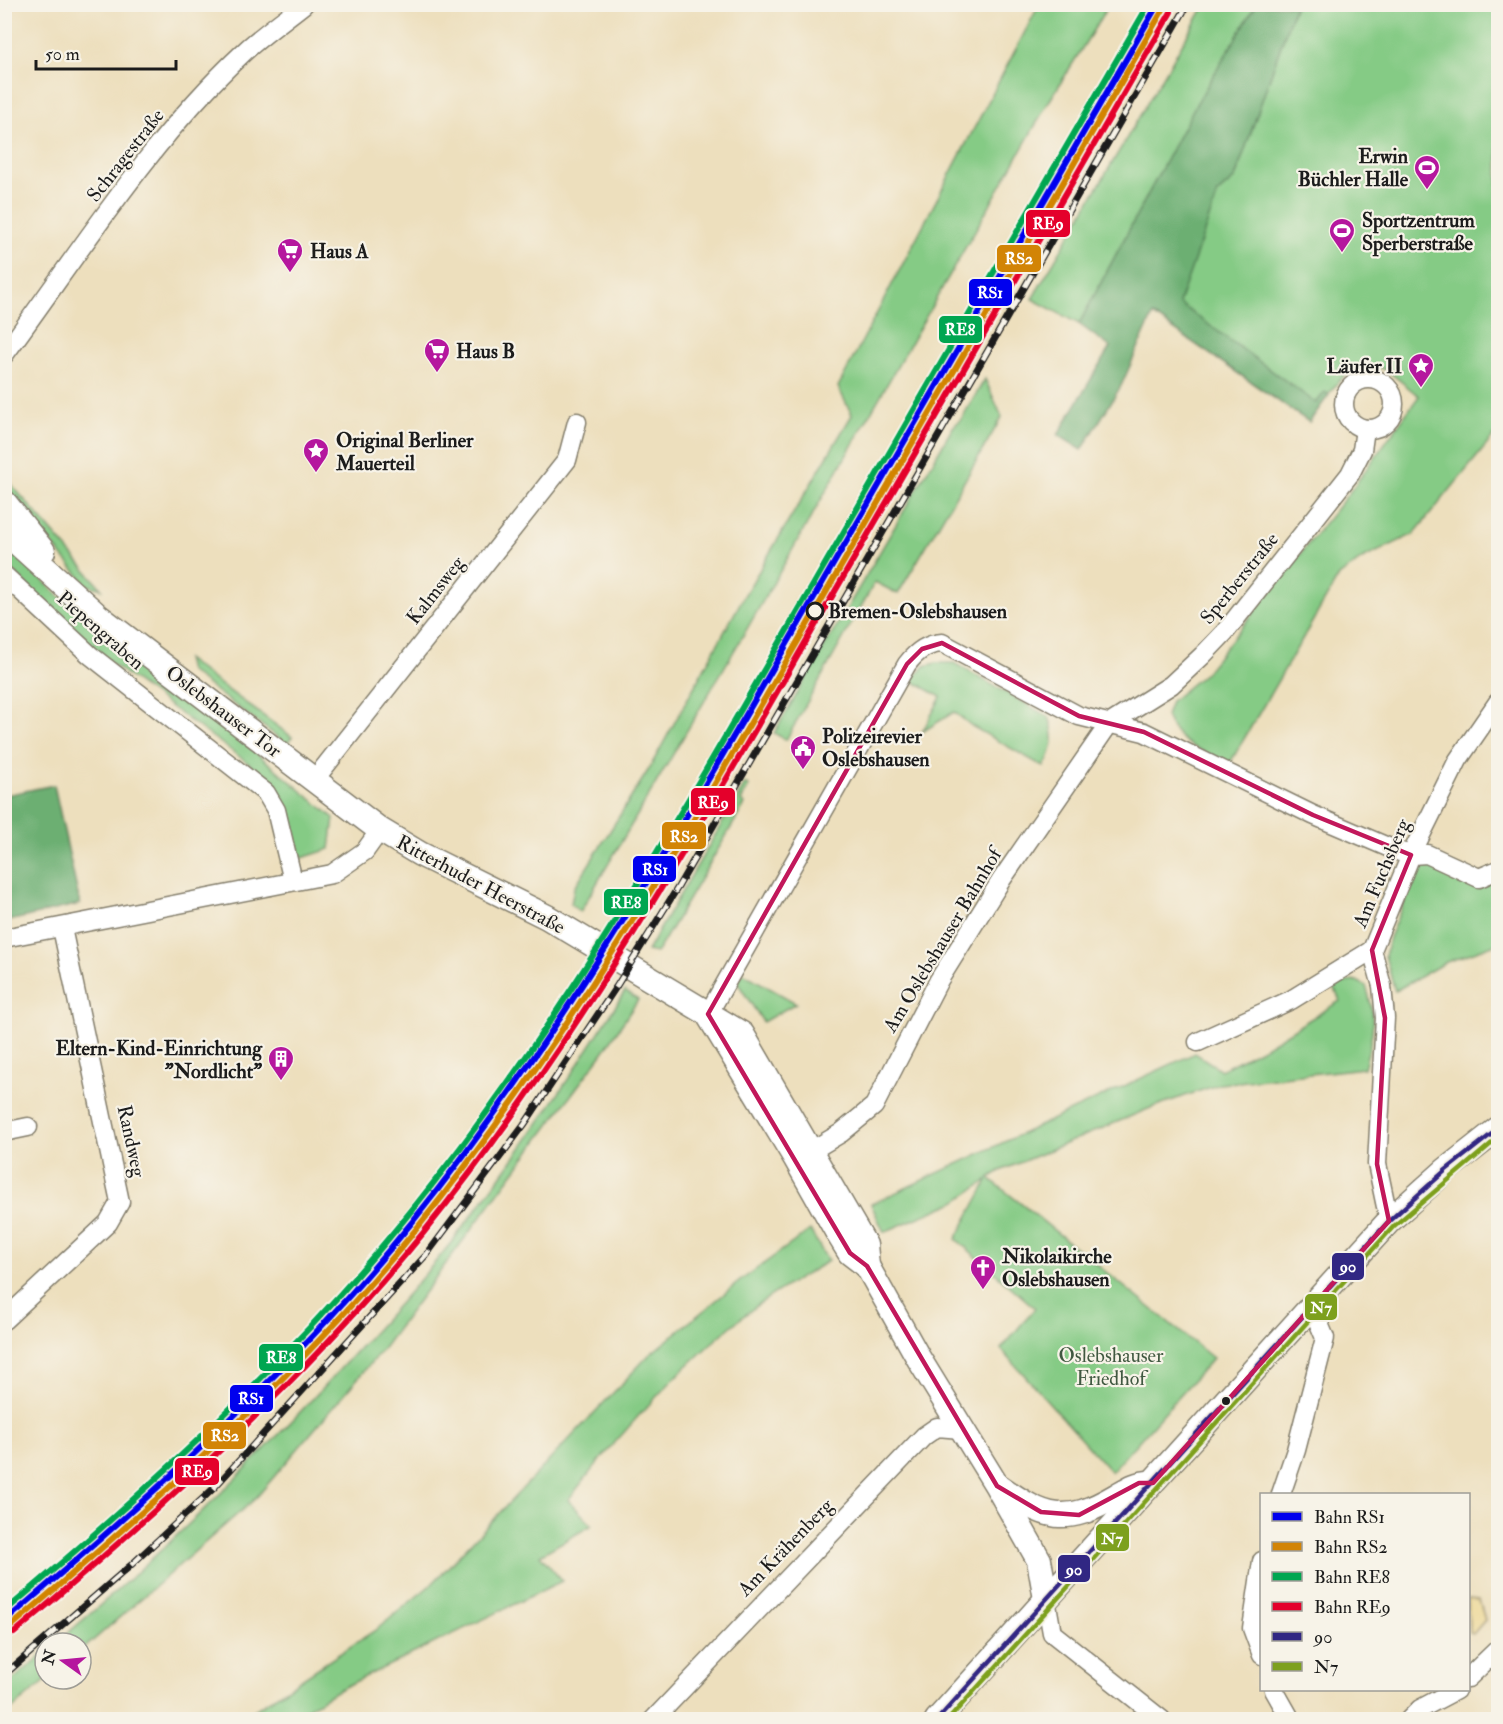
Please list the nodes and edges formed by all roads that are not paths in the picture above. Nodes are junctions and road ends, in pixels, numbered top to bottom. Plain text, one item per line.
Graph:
1 (304, 4) edge
2 (4, 355) edge
3 (577, 422) dead end
4 (1365, 429) dead end
5 (4, 502) edge
6 (4, 531) edge
7 (4, 575) edge
8 (71, 589) junction
9 (1498, 702) edge
10 (1109, 724) junction
11 (315, 779) junction
12 (380, 830) junction
13 (1411, 855) junction
14 (1498, 870) edge
15 (293, 882) junction
16 (62, 928) junction
17 (4, 939) edge
18 (1372, 950) junction
19 (708, 1014) junction
20 (1198, 1042) dead end
21 (28, 1127) dead end
22 (1498, 1129) edge
23 (4, 1132) edge
24 (804, 1155) junction
25 (1389, 1221) junction
26 (1312, 1306) junction
27 (4, 1320) edge
28 (961, 1429) junction
29 (1153, 1484) junction
30 (997, 1486) junction
31 (1281, 1493) edge
32 (1260, 1574) edge
33 (1046, 1599) junction
34 (1498, 1649) edge
35 (1260, 1650) edge
36 (1470, 1676) edge
37 (1275, 1691) edge
38 (1452, 1691) edge
39 (653, 1719) edge
40 (937, 1719) edge
41 (1159, 1719) edge
42 (1291, 1719) edge
43 (1409, 1719) edge

1 - 2 street, Schragestraße
3 - 11 street, Kalmsweg
4 - 10 street, Sperberstraße
5 - 8 main road, Oslebshauser Tor
6 - 8 main road, Oslebshauser Tor
7 - 15 street, Piepengraben
8 - 11 main road, Oslebshauser Tor
9 - 13 street, Am Fuchsberg
10 - 13 street
10 - 19 street
10 - 24 street, Am Oslebshauser Bahnhof
11 - 12 main road, Oslebshauser Tor
12 - 15 street, Ritterhuder Heerstraße
12 - 19 main road, Ritterhuder Heerstraße
13 - 14 street
13 - 18 street, Am Fuchsberg
15 - 16 street, Ritterhuder Heerstraße
16 - 17 street, Ritterhuder Heerstraße
16 - 27 street, Randweg
18 - 20 street
18 - 25 street, Am Fuchsberg
19 - 24 main road, Ritterhuder Heerstraße
21 - 23 street
22 - 25 main road
24 - 28 main road, Ritterhuder Heerstraße
25 - 26 main road
26 - 29 main road
26 - 31 street
28 - 30 main road, Ritterhuder Heerstraße
28 - 39 street, Am Krähenberg
29 - 30 main road
29 - 33 main road
30 - 33 main road, Ritterhuder Heerstraße
32 - 35 street
33 - 40 main road
33 - 41 street
34 - 36 street
37 - 42 street
38 - 43 street

